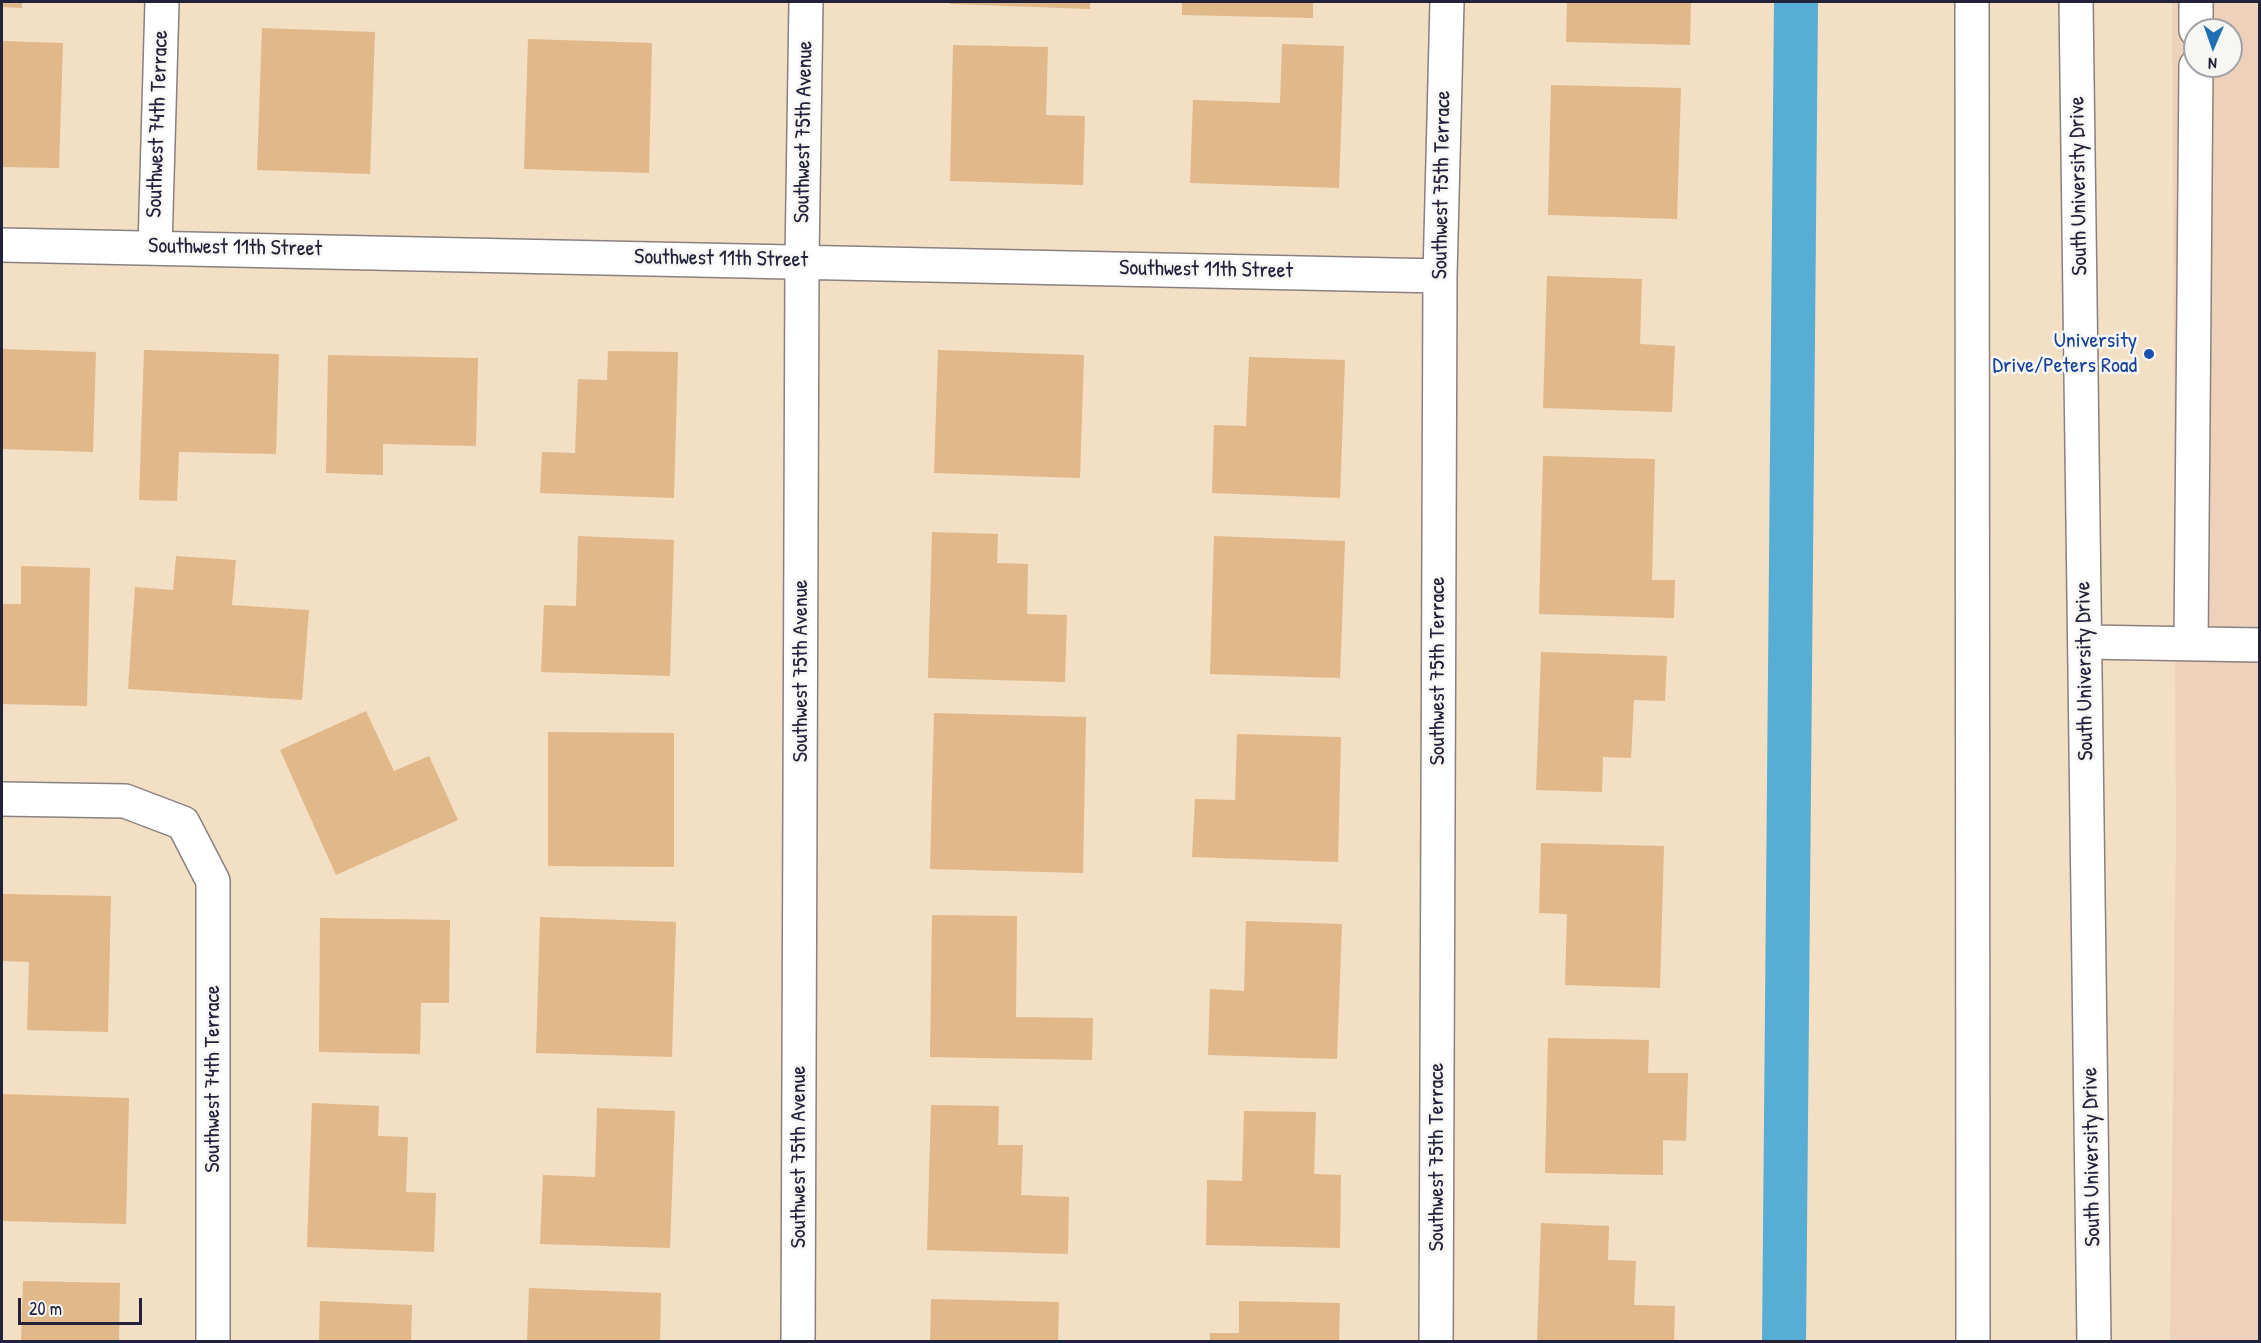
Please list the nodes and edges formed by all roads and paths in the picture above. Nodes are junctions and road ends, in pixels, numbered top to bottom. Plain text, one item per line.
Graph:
1 (162, 2) edge
2 (806, 2) edge
3 (1446, 2) edge
4 (1972, 2) edge
5 (2076, 2) edge
6 (2196, 2) edge
7 (2196, 18) edge
8 (2196, 78) edge
9 (2, 245) edge
10 (155, 247) junction
11 (802, 260) junction
12 (1440, 276) junction
13 (2085, 642) junction
14 (2192, 643) junction
15 (2259, 645) edge
16 (2, 799) edge
17 (213, 1341) edge
18 (798, 1341) edge
19 (1436, 1341) edge
20 (1973, 1341) edge
21 (2094, 1341) edge

1 - 10 street, Southwest 74th Terrace
2 - 11 street, Southwest 75th Avenue
3 - 12 street, Southwest 75th Terrace
4 - 20 street
5 - 13 street, South University Drive
6 - 7 street
8 - 14 street
9 - 10 street, Southwest 11th Street
10 - 11 street, Southwest 11th Street
11 - 12 street, Southwest 11th Street
11 - 18 street, Southwest 75th Avenue
12 - 19 street, Southwest 75th Terrace
13 - 14 street
13 - 21 street, South University Drive
14 - 15 street
16 - 17 street, Southwest 74th Terrace

